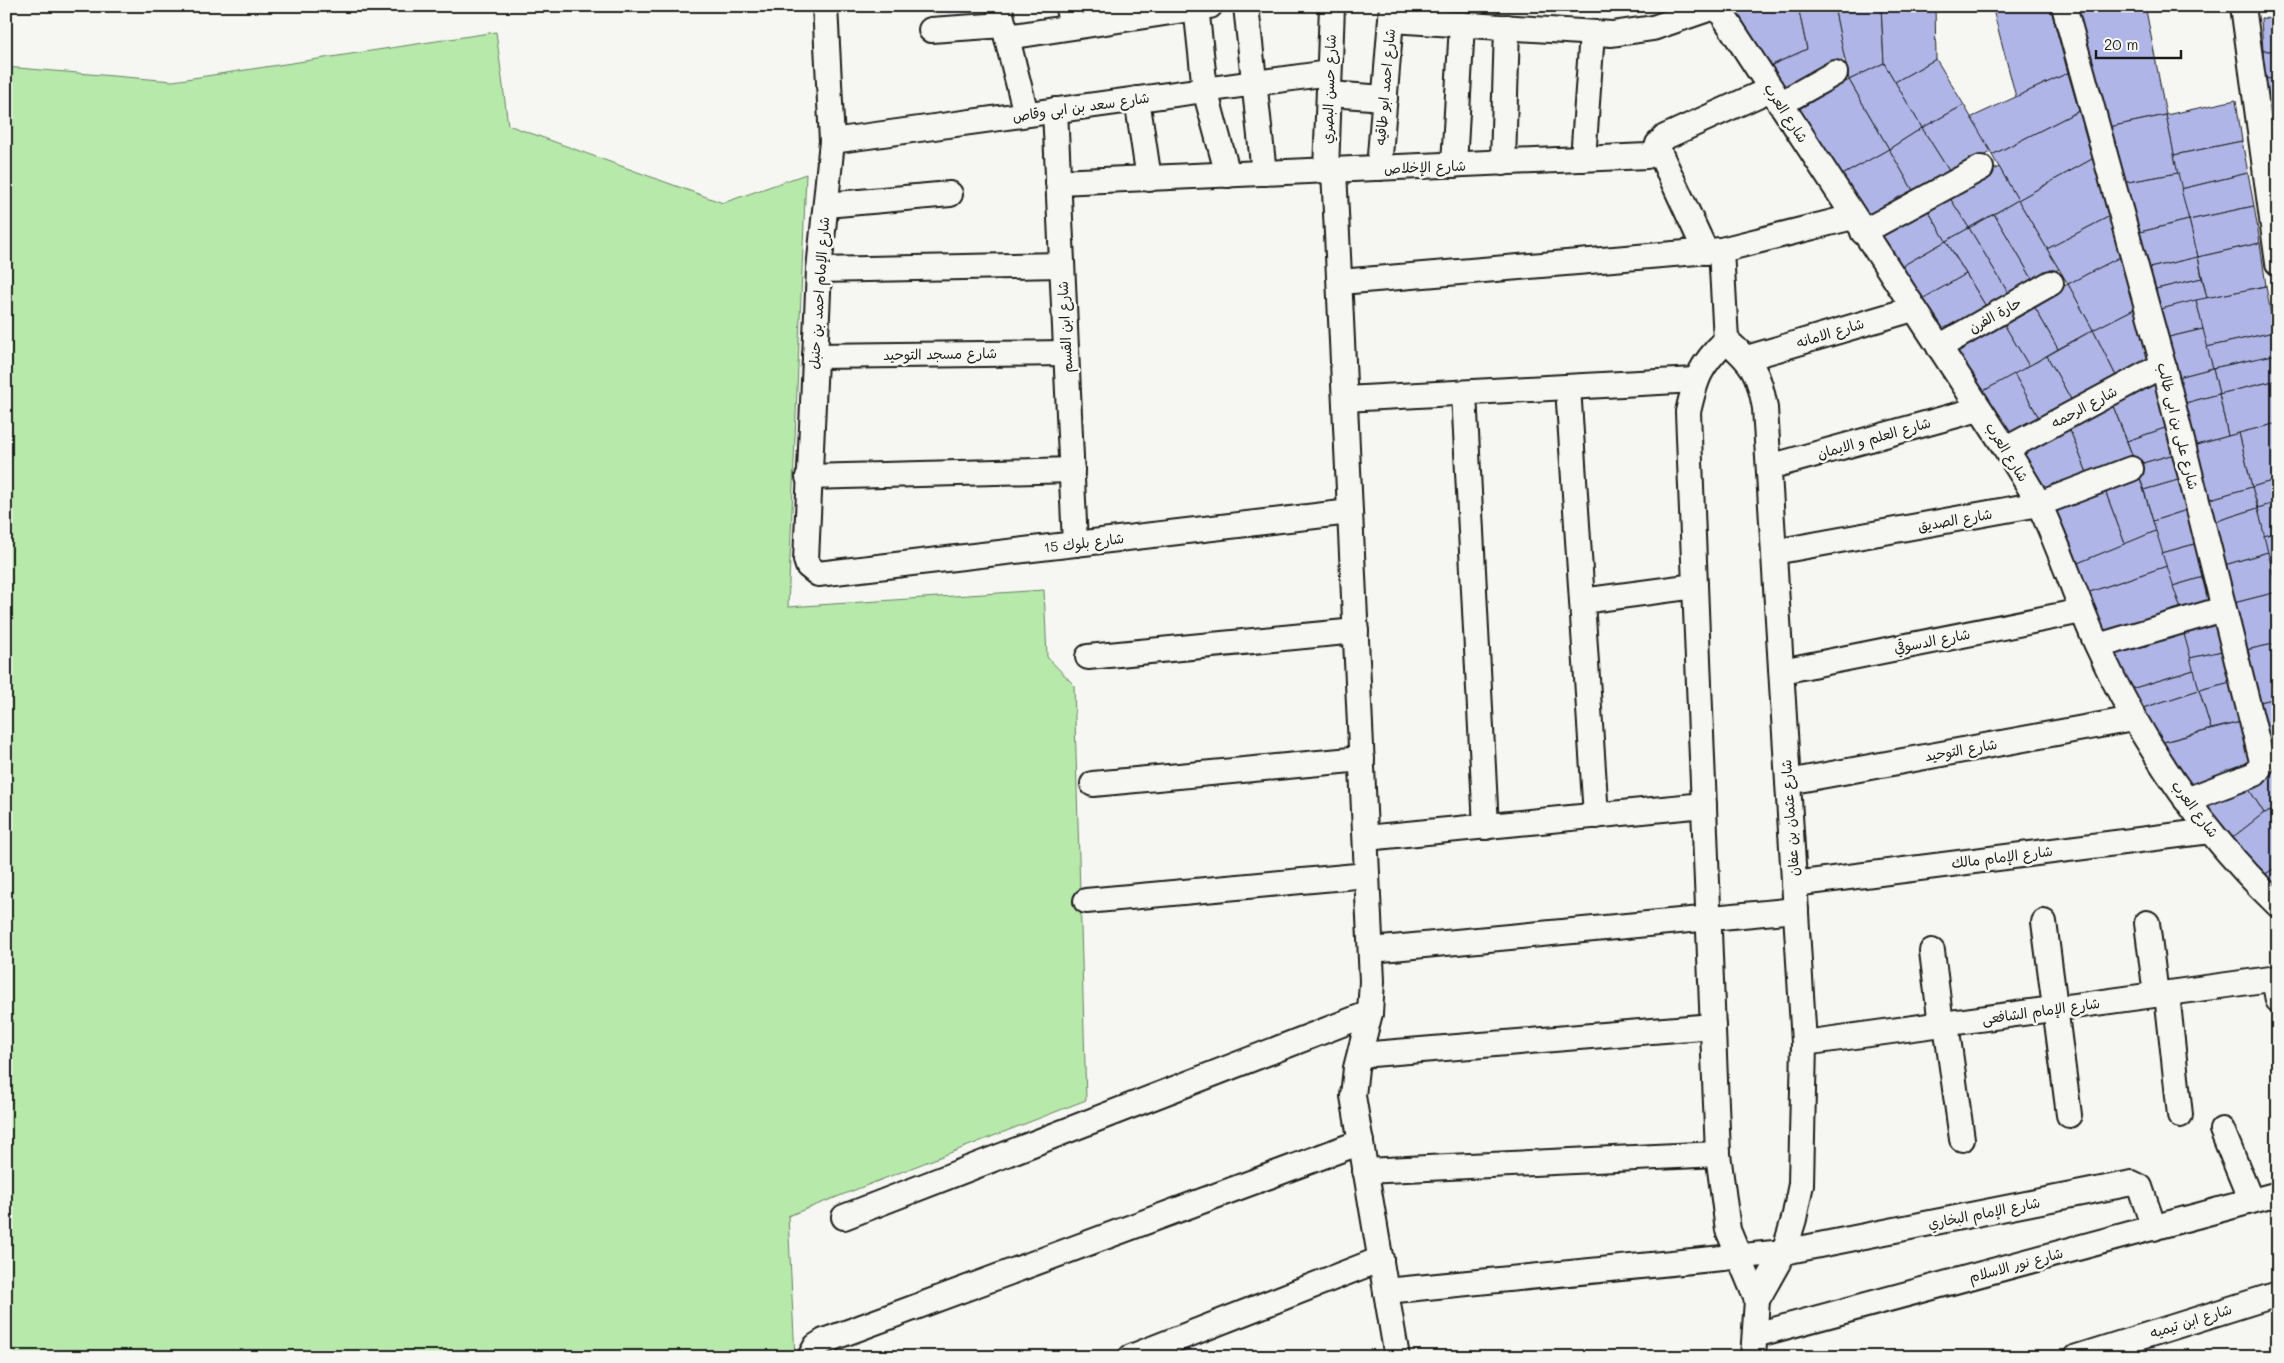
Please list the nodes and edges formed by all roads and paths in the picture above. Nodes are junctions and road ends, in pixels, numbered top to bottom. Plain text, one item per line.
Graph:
1 (825, 6) edge
2 (1246, 6) edge
3 (1332, 6) edge
4 (1717, 6) edge
5 (2064, 6) edge
6 (2243, 6) edge
7 (1201, 7) edge
8 (1392, 13) edge
9 (1436, 14) edge
10 (1070, 17) edge
11 (1004, 23) edge
12 (1462, 24) junction
13 (1507, 27) junction
14 (931, 30) dead end
15 (1592, 33) junction
16 (1835, 73) dead end
17 (1254, 83) junction
18 (1329, 83) junction
19 (1205, 90) junction
20 (1775, 97) junction
21 (1385, 98) junction
22 (1137, 99) junction
23 (1055, 110) junction
24 (1026, 114) junction
25 (832, 141) junction
26 (1658, 149) junction
27 (1583, 159) junction
28 (1503, 163) junction
29 (1454, 166) junction
30 (1379, 168) junction
31 (1981, 168) dead end
32 (1330, 171) junction
33 (1264, 173) junction
34 (1228, 175) junction
35 (1149, 179) junction
36 (1058, 182) junction
37 (950, 194) dead end
38 (826, 205) junction
39 (1858, 225) junction
40 (1714, 251) junction
41 (2278, 262) edge
42 (1062, 265) junction
43 (819, 270) junction
44 (1340, 282) junction
45 (2051, 283) dead end
46 (1913, 309) junction
47 (1726, 340) junction
48 (1938, 347) junction
49 (1066, 353) junction
50 (815, 356) junction
51 (1747, 358) junction
52 (2163, 365) junction
53 (1695, 380) junction
54 (1568, 387) junction
55 (1464, 393) junction
56 (1345, 399) junction
57 (1979, 409) junction
58 (2006, 449) junction
59 (1769, 468) junction
60 (2131, 469) dead end
61 (1072, 470) junction
62 (808, 477) junction
63 (2038, 504) junction
64 (1350, 512) junction
65 (1075, 544) junction
66 (1774, 552) junction
67 (818, 574) joint
68 (1695, 586) junction
69 (1582, 601) junction
70 (2224, 608) junction
71 (2082, 611) junction
72 (1356, 631) junction
73 (2098, 646) junction
74 (1088, 657) dead end
75 (1782, 671) junction
76 (2134, 719) junction
77 (1362, 759) junction
78 (1788, 782) junction
79 (1093, 784) dead end
80 (2186, 800) junction
81 (1704, 805) junction
82 (1596, 816) junction
83 (1486, 827) junction
84 (2210, 831) junction
85 (1366, 838) junction
86 (1367, 875) junction
87 (1794, 884) junction
88 (1086, 901) dead end
89 (2278, 905) edge
90 (1796, 910) junction
91 (1709, 919) junction
92 (2044, 922) dead end
93 (2146, 923) dead end
94 (1371, 950) junction
95 (1932, 951) dead end
96 (2277, 986) edge
97 (2161, 994) junction
98 (2055, 1009) junction
99 (1370, 1013) junction
100 (1943, 1024) junction
101 (1713, 1026) junction
102 (1804, 1043) junction
103 (1360, 1055) junction
104 (2069, 1115) dead end
105 (2180, 1115) dead end
106 (2222, 1130) dead end
107 (1962, 1139) dead end
108 (1361, 1142) junction
109 (1718, 1154) junction
110 (1366, 1171) junction
111 (2278, 1194) edge
112 (2251, 1201) junction
113 (844, 1217) dead end
114 (2154, 1228) junction
115 (1784, 1252) junction
116 (1380, 1258) junction
117 (1737, 1258) junction
118 (1386, 1291) junction
119 (2278, 1294) edge
120 (1756, 1300) junction
121 (1754, 1346) edge
122 (810, 1357) edge
123 (1132, 1357) edge
124 (1397, 1357) edge
125 (2076, 1357) edge

1 - 25 street, شارع الإمام احمد بن حنبل
2 - 17 street
3 - 18 street, شارع حسن البصري
4 - 15 street
4 - 20 street, شارع العرب
5 - 52 street, شارع على بن ابى طالب
6 - 41 street
7 - 10 street
7 - 19 street
8 - 9 street
8 - 21 street, شارع احمد ابو طاقيه
9 - 12 street
10 - 11 street
11 - 14 street
11 - 24 street
12 - 13 street
12 - 29 street
13 - 15 street
13 - 28 street
15 - 27 street
16 - 20 street, شارع الإخلاص
17 - 18 street, شارع سعد بن ابى وقاص
17 - 19 street, شارع سعد بن ابى وقاص
17 - 33 street
18 - 21 street, شارع سعد بن ابى وقاص
18 - 32 street, شارع حسن البصري
19 - 22 street, شارع سعد بن ابى وقاص
19 - 34 street
20 - 26 street, شارع الإخلاص
20 - 39 street, شارع العرب
21 - 30 street, شارع احمد ابو طاقيه
22 - 23 street, شارع سعد بن ابى وقاص
22 - 35 street
23 - 24 street, شارع سعد بن ابى وقاص
23 - 36 street, شارع ابن القسم
24 - 25 street, شارع سعد بن ابى وقاص
25 - 38 street, شارع الإمام احمد بن حنبل
26 - 27 street, شارع الإخلاص
26 - 40 street
27 - 28 street, شارع الإخلاص
28 - 29 street, شارع الإخلاص
29 - 30 street, شارع الإخلاص
30 - 32 street, شارع الإخلاص
31 - 39 street
32 - 33 street, شارع الإخلاص
32 - 44 street, شارع حسن البصري
33 - 34 street, شارع الإخلاص
34 - 35 street, شارع الإخلاص
35 - 36 street, شارع الإخلاص
36 - 42 street, شارع ابن القسم
37 - 38 street
38 - 43 street, شارع الإمام احمد بن حنبل
39 - 40 street
39 - 46 street, شارع العرب
40 - 44 street
40 - 47 street
42 - 43 street
42 - 49 street, شارع ابن القسم
43 - 50 street, شارع الإمام احمد بن حنبل
44 - 56 street, شارع حسن البصري
45 - 48 street, حارة الفرن
46 - 48 street, شارع العرب
46 - 51 street, شارع الامانه
47 - 51 street, شارع عثمان بن عفان
47 - 53 street, شارع عثمان بن عفان
48 - 57 street, شارع العرب
49 - 50 street, شارع مسجد التوحيد
49 - 61 street, شارع ابن القسم
50 - 62 street, شارع الإمام احمد بن حنبل
51 - 59 street, شارع عثمان بن عفان
52 - 58 street, شارع الرحمه
52 - 70 street, شارع على بن ابى طالب
53 - 54 street
53 - 68 street, شارع عثمان بن عفان
54 - 55 street
54 - 69 street
55 - 56 street
55 - 83 street
56 - 64 street, شارع حسن البصري
57 - 58 street, شارع العرب
57 - 59 street, شارع العلم و الايمان
58 - 63 street, شارع العرب
59 - 66 street, شارع عثمان بن عفان
60 - 63 street, شارع الصديق
61 - 62 street
61 - 65 street, شارع ابن القسم
62 - 67 street, شارع الإمام احمد بن حنبل
63 - 66 street, شارع الصديق
63 - 71 street, شارع العرب
64 - 65 street, شارع بلوك 15
64 - 72 street, شارع حسن البصري
65 - 67 street, شارع بلوك 15
66 - 75 street, شارع عثمان بن عفان
68 - 69 street
68 - 81 street, شارع عثمان بن عفان
69 - 82 street
70 - 73 street
70 - 80 street, شارع على بن ابى طالب
71 - 73 street, شارع العرب
71 - 75 street, شارع الدسوقي
72 - 74 street
72 - 77 street, شارع حسن البصري
73 - 76 street, شارع العرب
75 - 78 street, شارع عثمان بن عفان
76 - 78 street, شارع التوحيد
76 - 80 street, شارع العرب
77 - 79 street
77 - 85 street, شارع حسن البصري
78 - 87 street, شارع عثمان بن عفان
80 - 84 street, شارع العرب
81 - 82 street
81 - 91 street, شارع عثمان بن عفان
82 - 83 street
83 - 85 street
84 - 87 street, شارع الإمام مالك
84 - 89 street, شارع العرب
85 - 86 street, شارع حسن البصري
86 - 88 street
86 - 94 street, شارع حسن البصري
87 - 90 street, شارع عثمان بن عفان
90 - 91 street
90 - 102 street, شارع عثمان بن عفان
91 - 94 street
91 - 101 street, شارع عثمان بن عفان
92 - 98 street
93 - 97 street
94 - 99 street, شارع حسن البصري
95 - 100 street
96 - 97 street, شارع الإمام الشافعى
97 - 98 street, شارع الإمام الشافعى
97 - 105 street
98 - 100 street, شارع الإمام الشافعى
98 - 104 street
99 - 103 street, شارع حسن البصري
99 - 113 street
100 - 102 street, شارع الإمام الشافعى
100 - 107 street
101 - 103 street
101 - 109 street, شارع عثمان بن عفان
102 - 115 street, شارع عثمان بن عفان
103 - 108 street, شارع حسن البصري
106 - 112 street
108 - 110 street, شارع حسن البصري
108 - 122 street
109 - 110 street
109 - 117 street, شارع عثمان بن عفان
110 - 116 street, شارع حسن البصري
111 - 112 street, شارع نور الاسلام
112 - 114 street, شارع نور الاسلام
114 - 115 street, شارع الإمام البخاري
114 - 121 street, شارع نور الاسلام
115 - 117 street, شارع الإمام البخاري
115 - 120 street, شارع عثمان بن عفان
116 - 118 street, شارع حسن البصري
116 - 123 street
117 - 118 street, شارع الإمام البخاري
117 - 120 street, شارع عثمان بن عفان
118 - 124 street, شارع حسن البصري
119 - 125 street, شارع ابن تيميه
120 - 121 street, شارع عثمان بن عفان

